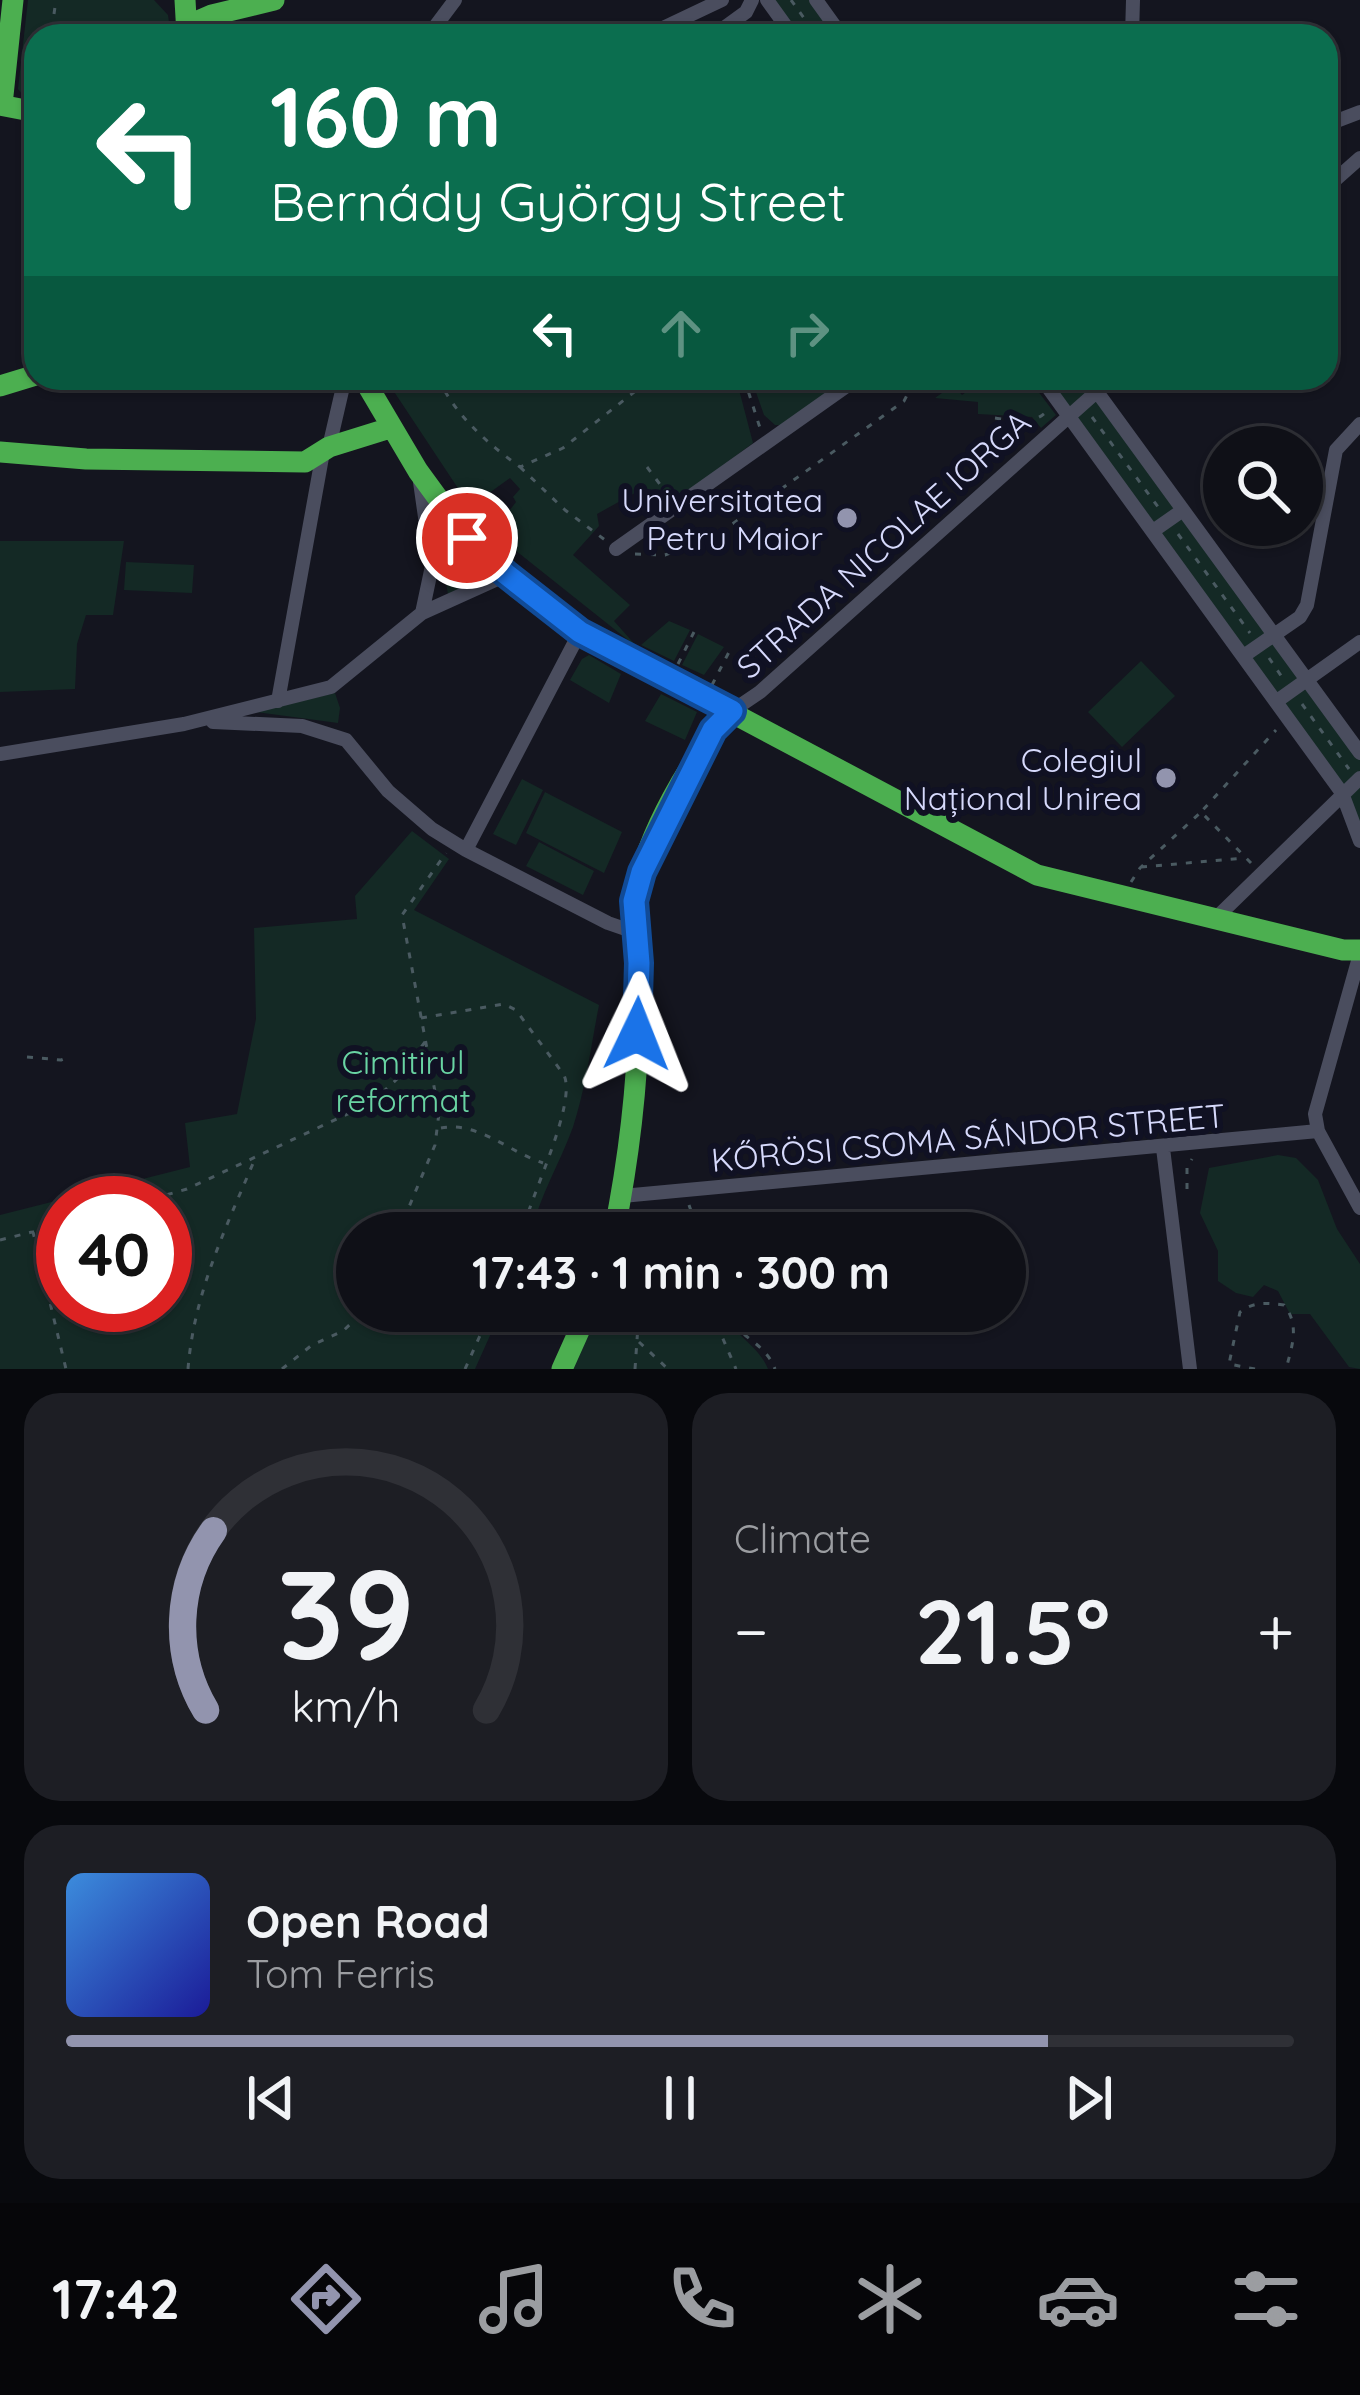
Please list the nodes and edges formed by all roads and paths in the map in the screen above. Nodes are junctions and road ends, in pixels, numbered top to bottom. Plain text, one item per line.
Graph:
1 (13, 0) edge
2 (56, 0) edge
3 (274, 0) edge
4 (722, 0) edge
5 (752, 0) edge
6 (54, 14) dead end
7 (200, 24) edge
8 (671, 24) edge
9 (730, 24) edge
10 (1, 105) edge
11 (342, 390) edge
12 (369, 390) edge
13 (444, 390) edge
14 (637, 390) edge
15 (747, 390) edge
16 (841, 390) edge
17 (910, 390) edge
18 (1050, 390) edge
19 (1073, 390) edge
20 (1097, 392) joint
21 (1080, 400) dead end
22 (1084, 406) dead end
23 (1048, 410) dead end
24 (1068, 416) junction
25 (995, 418) dead end
26 (1360, 424) edge
27 (390, 428) junction
28 (765, 444) junction
29 (326, 449) junction
30 (0, 452) edge
31 (520, 467) junction
32 (647, 467) dead end
33 (418, 471) junction
34 (676, 506) junction
35 (1183, 510) junction
36 (1166, 517) dead end
37 (1170, 523) dead end
38 (1153, 531) junction
39 (616, 549) junction
40 (506, 574) junction
41 (422, 613) junction
42 (580, 632) junction
43 (694, 632) dead end
44 (1274, 635) junction
45 (1360, 642) edge
46 (730, 650) dead end
47 (1245, 656) junction
48 (674, 670) dead end
49 (1306, 680) junction
50 (711, 687) dead end
51 (278, 700) junction
52 (1277, 700) junction
53 (732, 711) junction
54 (184, 724) junction
55 (1272, 735) dead end
56 (1360, 753) edge
57 (0, 754) edge
58 (1357, 777) edge
59 (1342, 793) junction
60 (1201, 812) junction
61 (1360, 841) edge
62 (466, 850) junction
63 (447, 851) dead end
64 (1246, 858) junction
65 (1140, 868) junction
66 (1257, 868) dead end
67 (1128, 889) dead end
68 (1215, 919) junction
69 (634, 932) junction
70 (1360, 952) edge
71 (421, 1018) junction
72 (426, 1041) junction
73 (70, 1056) dead end
74 (27, 1057) dead end
75 (439, 1129) junction
76 (1318, 1132) junction
77 (1163, 1148) junction
78 (1196, 1152) dead end
79 (255, 1159) junction
80 (544, 1164) junction
81 (192, 1187) edge
82 (1187, 1189) dead end
83 (622, 1196) junction
84 (688, 1203) dead end
85 (1360, 1208) edge
86 (406, 1212) edge
87 (529, 1212) edge
88 (619, 1212) edge
89 (691, 1212) edge
90 (36, 1231) edge
91 (33, 1232) junction
92 (0, 1240) edge
93 (342, 1332) edge
94 (481, 1332) edge
95 (579, 1332) edge
96 (638, 1332) edge
97 (720, 1332) edge
98 (743, 1332) edge
99 (637, 1340) junction
100 (66, 1369) edge
101 (188, 1369) edge
102 (282, 1369) edge
103 (465, 1369) edge
104 (562, 1369) edge
105 (635, 1369) edge
106 (668, 1369) edge
107 (736, 1369) edge
108 (775, 1369) edge
109 (1190, 1369) edge
110 (1255, 1369) edge
111 (1286, 1369) edge

1 - 10 main road
2 - 6 path
3 - 7 main road
4 - 8 street
5 - 9 street
11 - 29 street
12 - 27 main road
13 - 31 path
14 - 31 path
15 - 28 path
16 - 28 street
17 - 39 path
18 - 24 street
19 - 21 path
20 - 24 street, STRADA NICOLAE IORGA
20 - 35 street
22 - 36 path
23 - 25 path
24 - 38 street
24 - 53 street, STRADA NICOLAE IORGA
26 - 44 street
27 - 29 main road
27 - 33 main road
28 - 34 street
29 - 30 main road
29 - 51 street
31 - 39 path
32 - 34 path
33 - 40 main road
33 - 41 street
34 - 39 street
35 - 38 street
35 - 44 street
37 - 58 path
38 - 47 street
40 - 41 street
40 - 42 main road
41 - 51 street
42 - 53 main road
42 - 62 street
43 - 48 path
44 - 47 street
44 - 49 street
45 - 49 street
46 - 50 path
47 - 52 street
49 - 52 street
49 - 56 street
51 - 54 street
52 - 59 street
53 - 68 main road
53 - 69 main road
54 - 57 street
54 - 62 street
55 - 60 path
58 - 59 street
59 - 61 street
59 - 68 street
60 - 64 path
60 - 65 path
62 - 69 street
63 - 71 path
64 - 65 path
64 - 66 path
65 - 67 path
68 - 70 main road
69 - 83 main road
70 - 76 street
71 - 72 path
71 - 80 path
72 - 75 path
72 - 79 path
73 - 74 path
75 - 80 path
75 - 86 path
76 - 77 street, KŐRÖSI CSOMA SÁNDOR STREET
76 - 85 street
77 - 83 street, KŐRÖSI CSOMA SÁNDOR STREET
77 - 109 street
78 - 82 path
79 - 81 path
79 - 101 path
80 - 87 path
83 - 88 main road
84 - 89 path
90 - 91 path
91 - 92 path
91 - 100 path
93 - 102 path
94 - 103 path
95 - 104 main road
96 - 99 path
97 - 107 path
98 - 108 path
99 - 105 path
99 - 106 path
110 - 111 path

